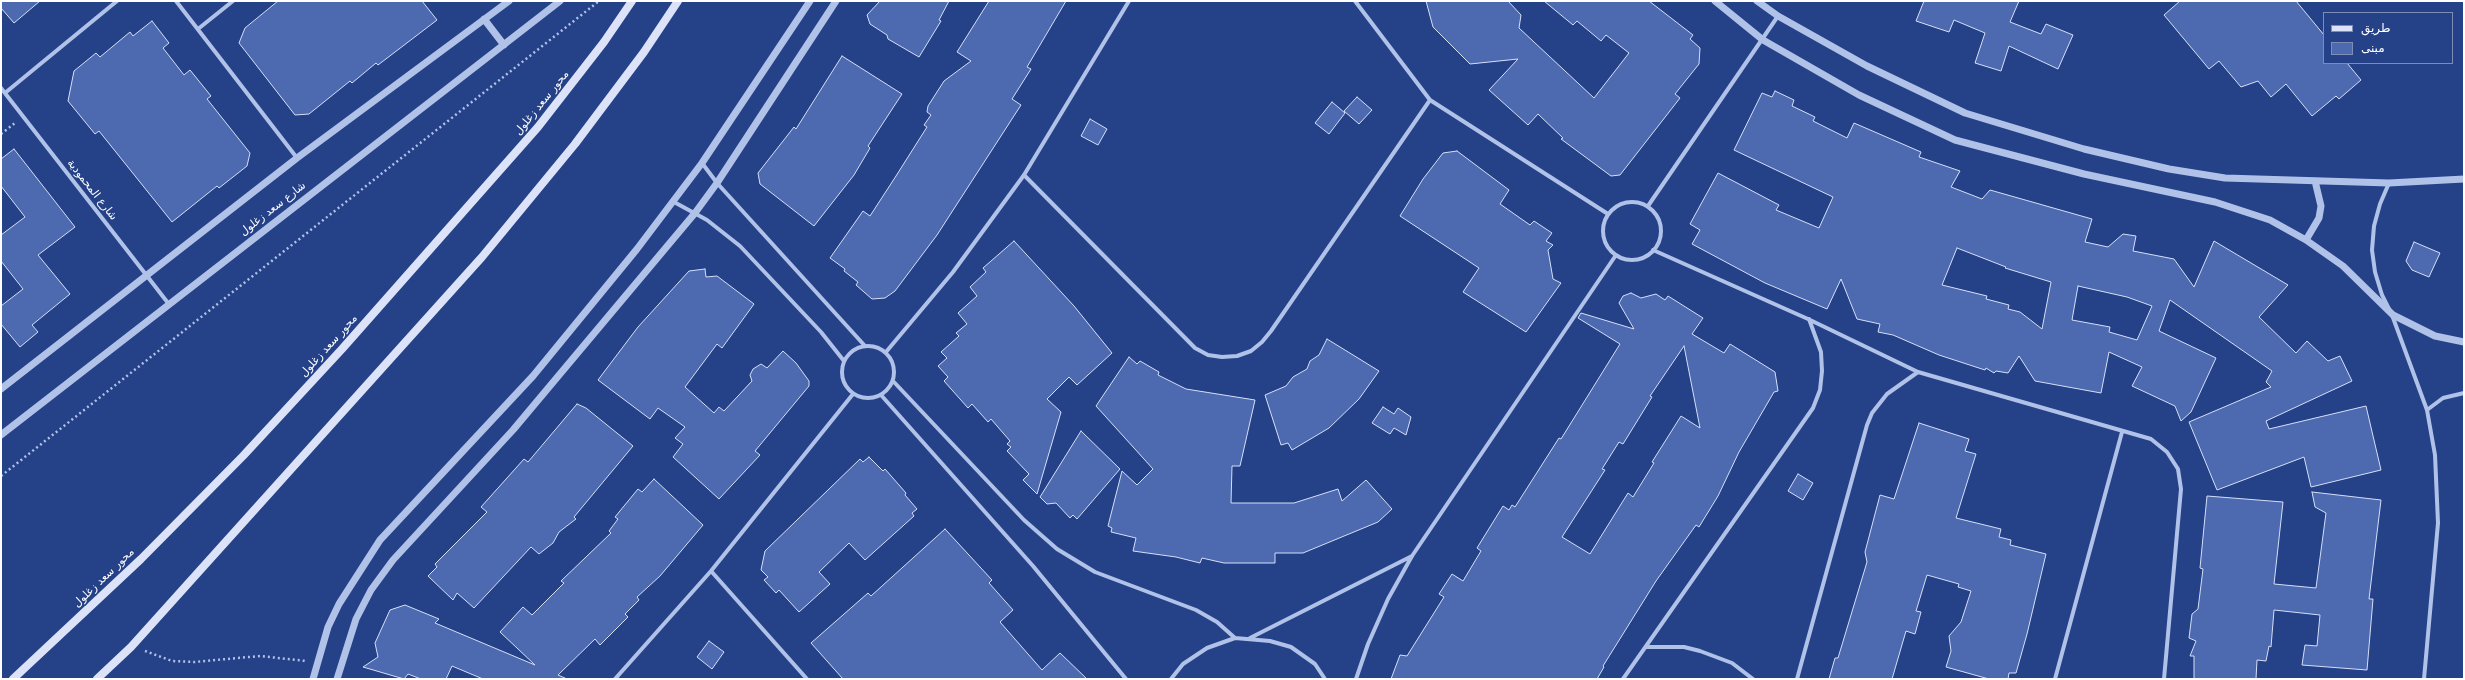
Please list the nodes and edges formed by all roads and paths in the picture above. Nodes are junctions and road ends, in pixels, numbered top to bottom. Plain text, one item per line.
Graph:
1 (117, 1) edge
2 (176, 1) edge
3 (233, 1) edge
4 (509, 1) edge
5 (560, 1) edge
6 (599, 1) edge
7 (632, 1) edge
8 (678, 1) edge
9 (810, 1) edge
10 (836, 1) edge
11 (1129, 1) edge
12 (1355, 1) edge
13 (1715, 1) edge
14 (1757, 1) edge
15 (1778, 16) junction
16 (484, 19) junction
17 (198, 29) junction
18 (1763, 40) junction
19 (504, 45) junction
20 (1, 88) edge
21 (5, 93) junction
22 (1430, 100) junction
23 (23, 116) junction
24 (1, 134) edge
25 (297, 158) junction
26 (702, 163) junction
27 (1024, 175) junction
28 (2464, 179) edge
29 (2314, 181) junction
30 (717, 183) junction
31 (2389, 183) junction
32 (674, 202) junction
33 (1648, 206) junction
34 (695, 213) junction
35 (1608, 214) junction
36 (2306, 240) junction
37 (1653, 250) junction
38 (1616, 255) junction
39 (146, 275) junction
40 (168, 304) junction
41 (2392, 315) junction
42 (1808, 319) junction
43 (2464, 342) edge
44 (865, 346) junction
45 (886, 352) junction
46 (844, 361) junction
47 (1918, 372) junction
48 (893, 381) junction
49 (1, 389) edge
50 (2464, 393) edge
51 (853, 394) junction
52 (880, 395) junction
53 (2427, 410) junction
54 (2122, 432) junction
55 (1, 435) edge
56 (1, 476) edge
57 (1412, 556) junction
58 (711, 571) junction
59 (1235, 638) junction
60 (1249, 638) junction
61 (131, 647) junction
62 (1647, 647) junction
63 (289, 658) dead end
64 (13, 679) edge
65 (97, 679) edge
66 (313, 679) edge
67 (337, 679) edge
68 (615, 679) edge
69 (807, 679) edge
70 (1126, 679) edge
71 (1171, 679) edge
72 (1325, 679) edge
73 (1356, 679) edge
74 (1623, 679) edge
75 (1753, 679) edge
76 (1797, 679) edge
77 (2055, 679) edge
78 (2164, 679) edge
79 (2424, 679) edge

1 - 21 street
2 - 17 street
3 - 17 street
4 - 16 street
5 - 19 street, شارع سعد زغلول
6 - 56 path
7 - 64 main road, محور سعد زغلول
8 - 61 main road
9 - 26 street
10 - 30 street
11 - 27 street
12 - 22 street
13 - 18 street
14 - 15 street
15 - 18 street
15 - 29 street
16 - 19 street
16 - 25 street
17 - 25 street
18 - 33 street
18 - 36 street
19 - 40 street, شارع سعد زغلول
20 - 21 street, شارع المحمودية
21 - 23 street, شارع المحمودية
22 - 27 street
22 - 35 street
23 - 24 path
23 - 39 street, شارع المحمودية
25 - 39 street
26 - 30 street
26 - 32 street
27 - 45 street
28 - 31 street
29 - 31 street
29 - 36 street
30 - 34 street
30 - 44 street
31 - 41 street
32 - 34 street
32 - 66 street
33 - 35 street
33 - 37 street
34 - 46 street
34 - 67 street
35 - 38 street
36 - 41 street
37 - 38 street
37 - 42 street
38 - 57 street
39 - 40 street, شارع المحمودية
39 - 49 street
40 - 55 street, شارع سعد زغلول
41 - 43 street
41 - 53 street
42 - 47 street
42 - 62 street
44 - 45 street
44 - 46 street
45 - 48 street
46 - 51 street
47 - 54 street
47 - 76 street
48 - 52 street
48 - 59 street
50 - 53 street
51 - 52 street
51 - 58 street
52 - 70 street
53 - 79 street
54 - 77 street
54 - 78 street
57 - 60 street
57 - 73 street
58 - 68 street
58 - 69 street
59 - 60 street
59 - 71 street
60 - 72 street
61 - 63 path
61 - 65 main road
62 - 74 street
62 - 75 street

